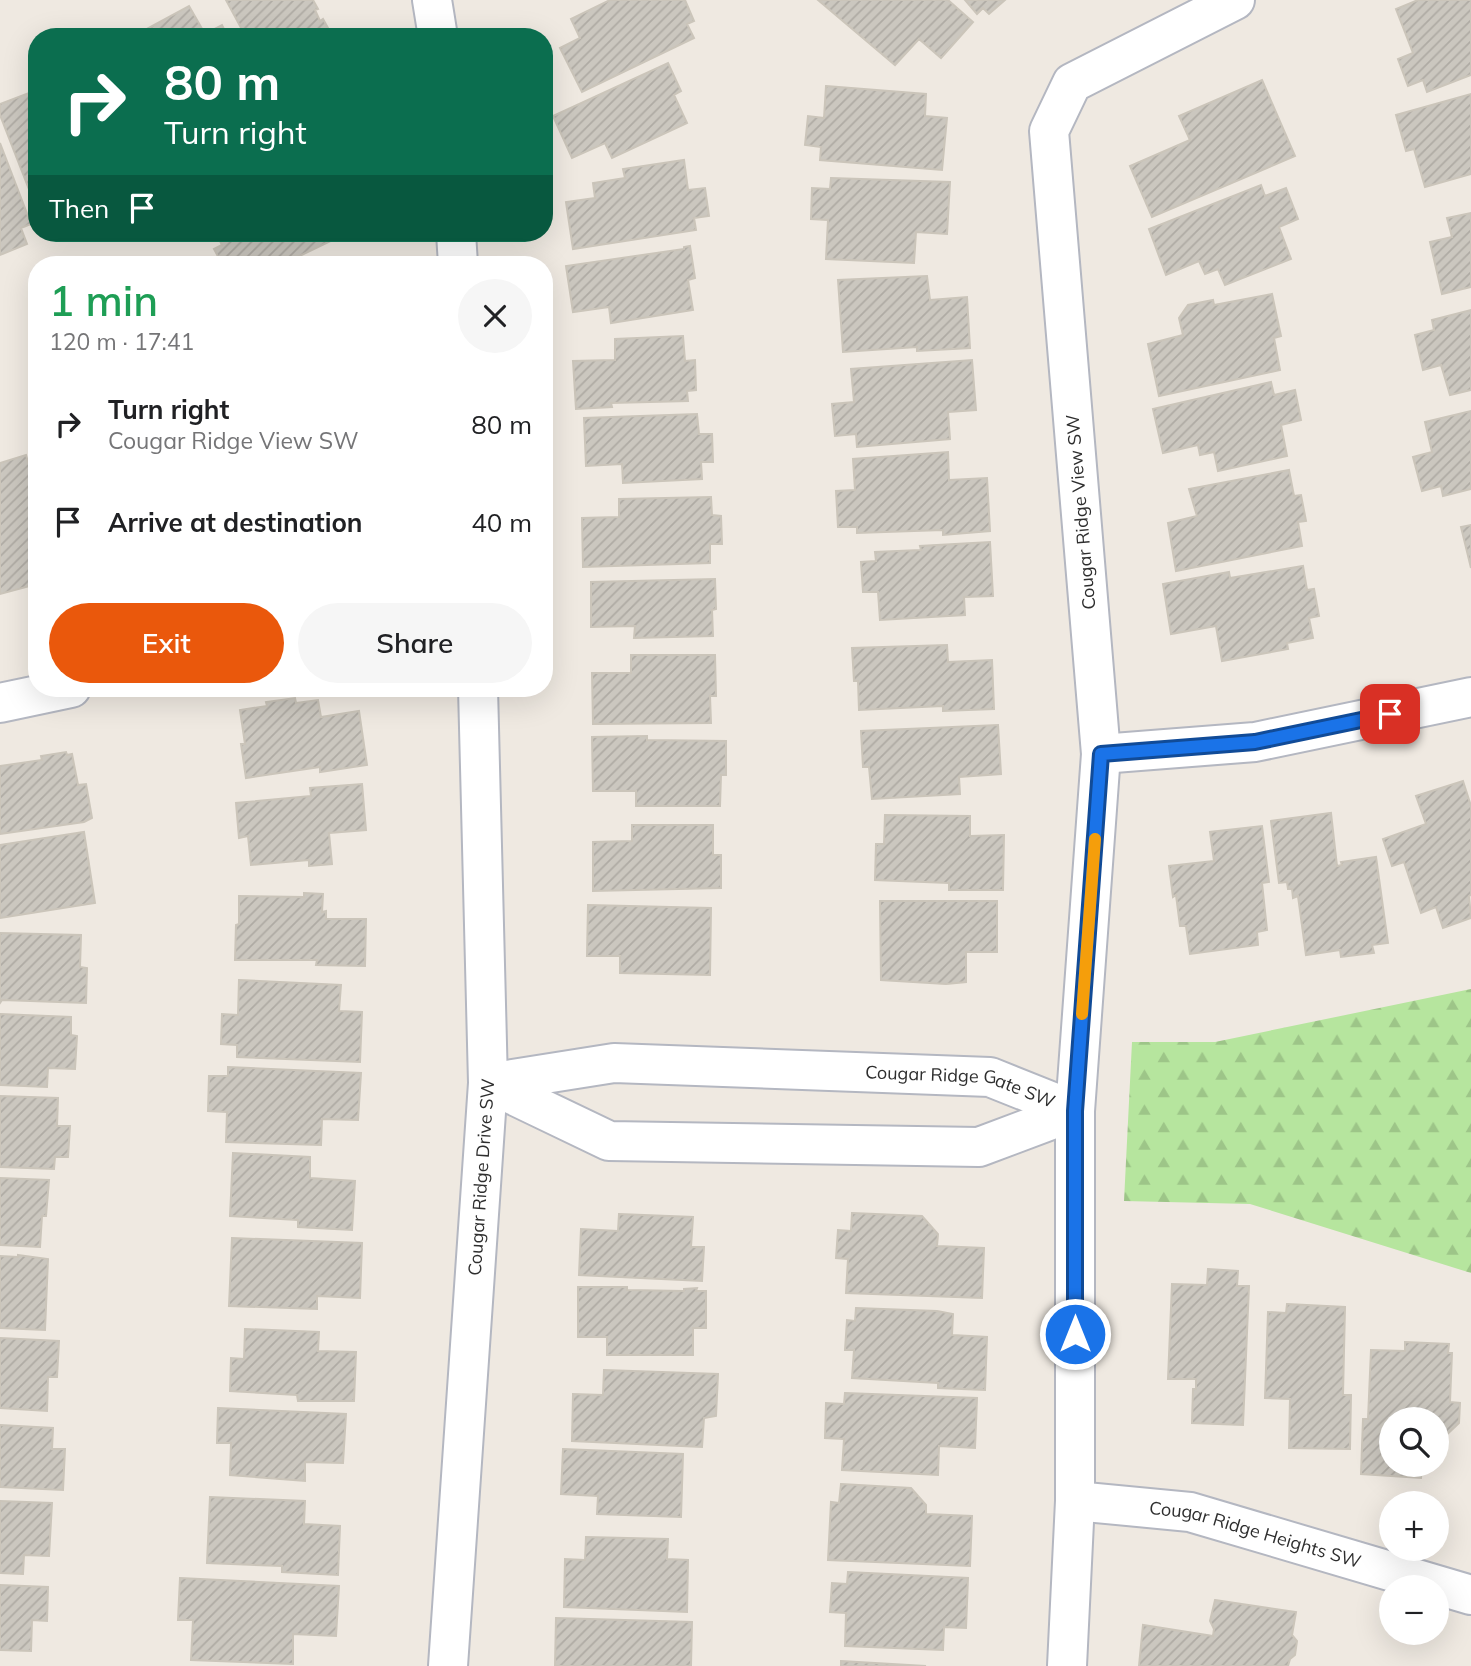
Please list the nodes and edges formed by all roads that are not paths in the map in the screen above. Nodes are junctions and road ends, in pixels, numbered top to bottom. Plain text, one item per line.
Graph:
1 (432, 0) edge
2 (1235, 0) edge
3 (437, 28) edge
4 (28, 697) edge
5 (478, 697) edge
6 (1471, 697) edge
7 (0, 703) edge
8 (1101, 754) junction
9 (488, 1083) junction
10 (1075, 1111) junction
11 (1075, 1501) junction
12 (1471, 1595) edge
13 (448, 1666) edge
14 (1067, 1666) edge

1 - 3 street
2 - 8 street, Cougar Ridge View SW
4 - 7 street
5 - 9 street, Cougar Ridge Drive SW
6 - 8 street
8 - 10 street
9 - 10 street, Cougar Ridge Gate SW
9 - 10 street, Cougar Ridge Gate SW
9 - 13 street, Cougar Ridge Drive SW
10 - 11 street
11 - 12 street, Cougar Ridge Heights SW
11 - 14 street

